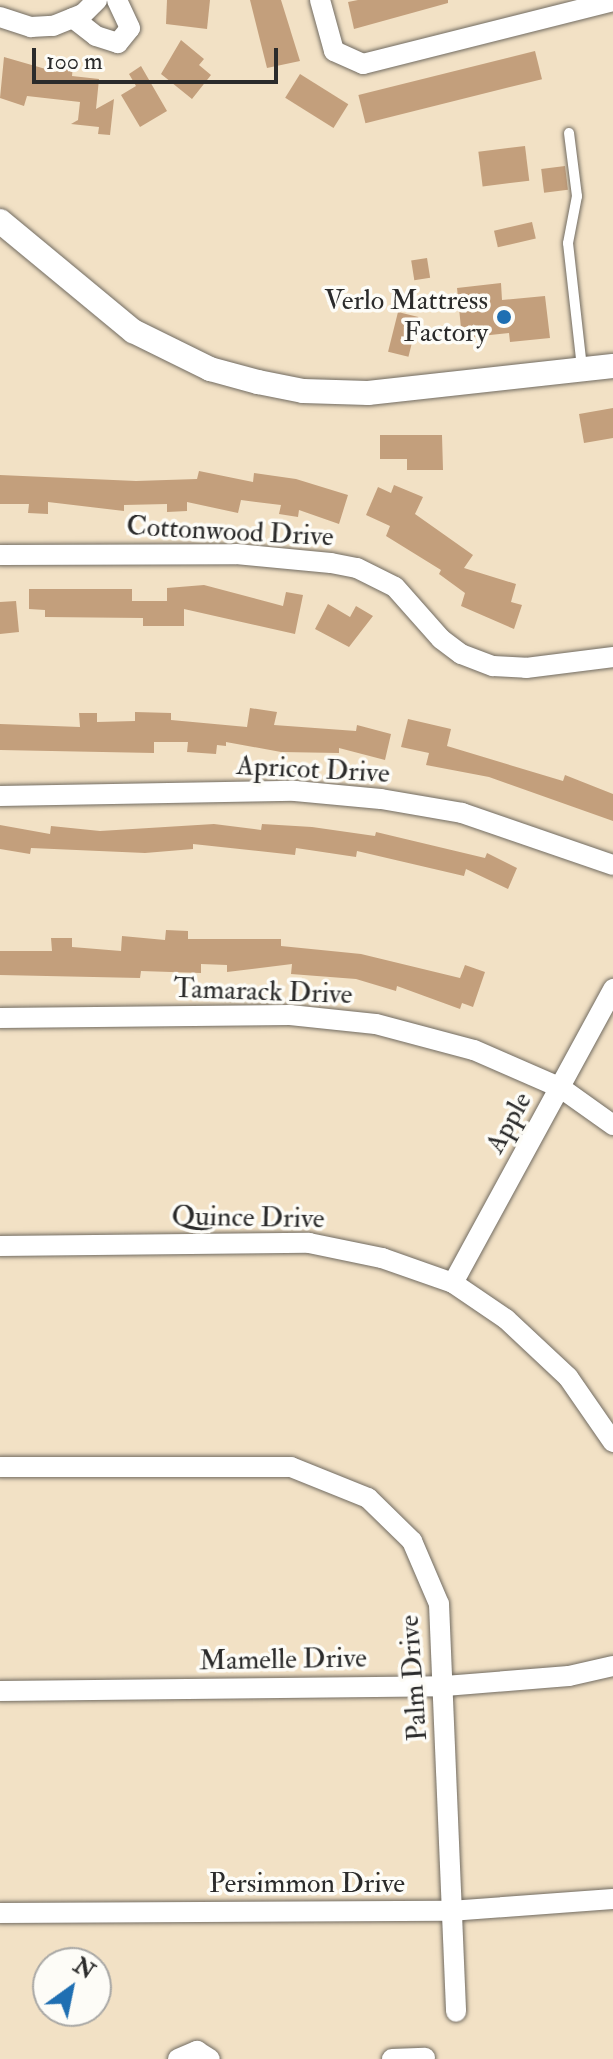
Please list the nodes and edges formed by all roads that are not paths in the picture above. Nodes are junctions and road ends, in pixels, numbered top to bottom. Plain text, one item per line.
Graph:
1 (97, 0) edge
2 (117, 0) edge
3 (320, 0) edge
4 (613, 1) edge
5 (0, 17) edge
6 (73, 18) junction
7 (569, 133) dead end
8 (0, 221) edge
9 (613, 366) edge
10 (582, 370) junction
11 (0, 555) edge
12 (613, 657) edge
13 (0, 796) edge
14 (613, 865) edge
15 (613, 989) edge
16 (0, 1018) edge
17 (561, 1088) junction
18 (613, 1125) edge
19 (0, 1246) edge
20 (453, 1283) junction
21 (613, 1442) edge
22 (0, 1467) edge
23 (613, 1666) edge
24 (445, 1686) junction
25 (0, 1691) edge
26 (613, 1899) edge
27 (450, 1911) junction
28 (0, 1913) edge
29 (456, 2012) dead end
30 (425, 2058) edge
31 (178, 2059) edge
32 (210, 2059) edge
33 (392, 2059) edge

1 - 6 street
2 - 6 street
3 - 4 street
5 - 6 street
7 - 10 lane
8 - 10 street
9 - 10 street
11 - 12 street, Cottonwood Drive
13 - 14 street, Apricot Drive
15 - 17 street, Apple
16 - 17 street, Tamarack Drive
17 - 18 street, Tamarack Drive
17 - 20 street, Apple
19 - 20 street, Quince Drive
20 - 21 street, Quince Drive
22 - 24 street, Palm Drive
23 - 24 street, Mamelle Drive
24 - 25 street, Mamelle Drive
24 - 27 street, Palm Drive
26 - 27 street, Persimmon Drive
27 - 28 street, Persimmon Drive
27 - 29 street, Palm Drive
30 - 33 street
31 - 32 street

